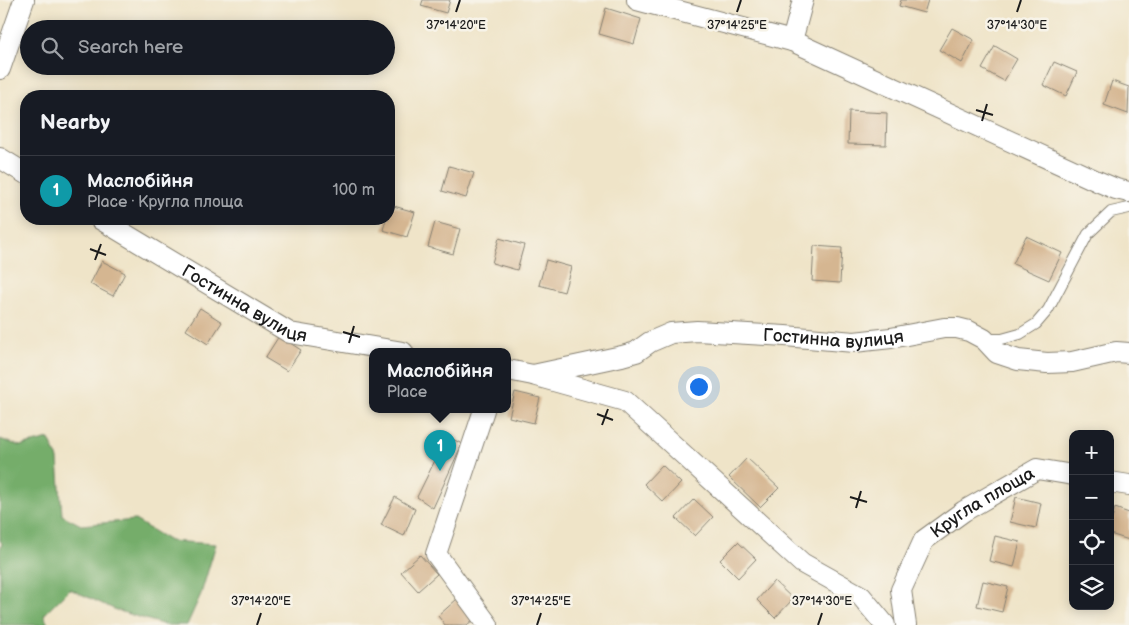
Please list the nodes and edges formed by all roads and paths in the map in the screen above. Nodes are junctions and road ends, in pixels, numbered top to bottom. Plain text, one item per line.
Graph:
1 (24, 0) edge
2 (637, 0) edge
3 (803, 0) edge
4 (792, 41) junction
5 (0, 69) edge
6 (0, 158) edge
7 (20, 170) edge
8 (1129, 192) edge
9 (1129, 208) edge
10 (110, 225) edge
11 (984, 339) junction
12 (379, 348) edge
13 (1129, 353) edge
14 (511, 371) edge
15 (532, 375) junction
16 (483, 413) edge
17 (1069, 474) edge
18 (1114, 483) edge
19 (1129, 485) edge
20 (488, 625) edge
21 (885, 625) edge
22 (906, 625) edge

1 - 5 street
2 - 4 street
3 - 4 street
4 - 8 street
6 - 7 street
9 - 11 lane
10 - 12 street, Гостинна вулиця
11 - 13 street, Гостинна вулиця
11 - 15 street, Гостинна вулиця
14 - 15 street, Гостинна вулиця
15 - 21 street, Гостинна вулиця
16 - 20 street
17 - 22 street, Кругла площа
18 - 19 street

